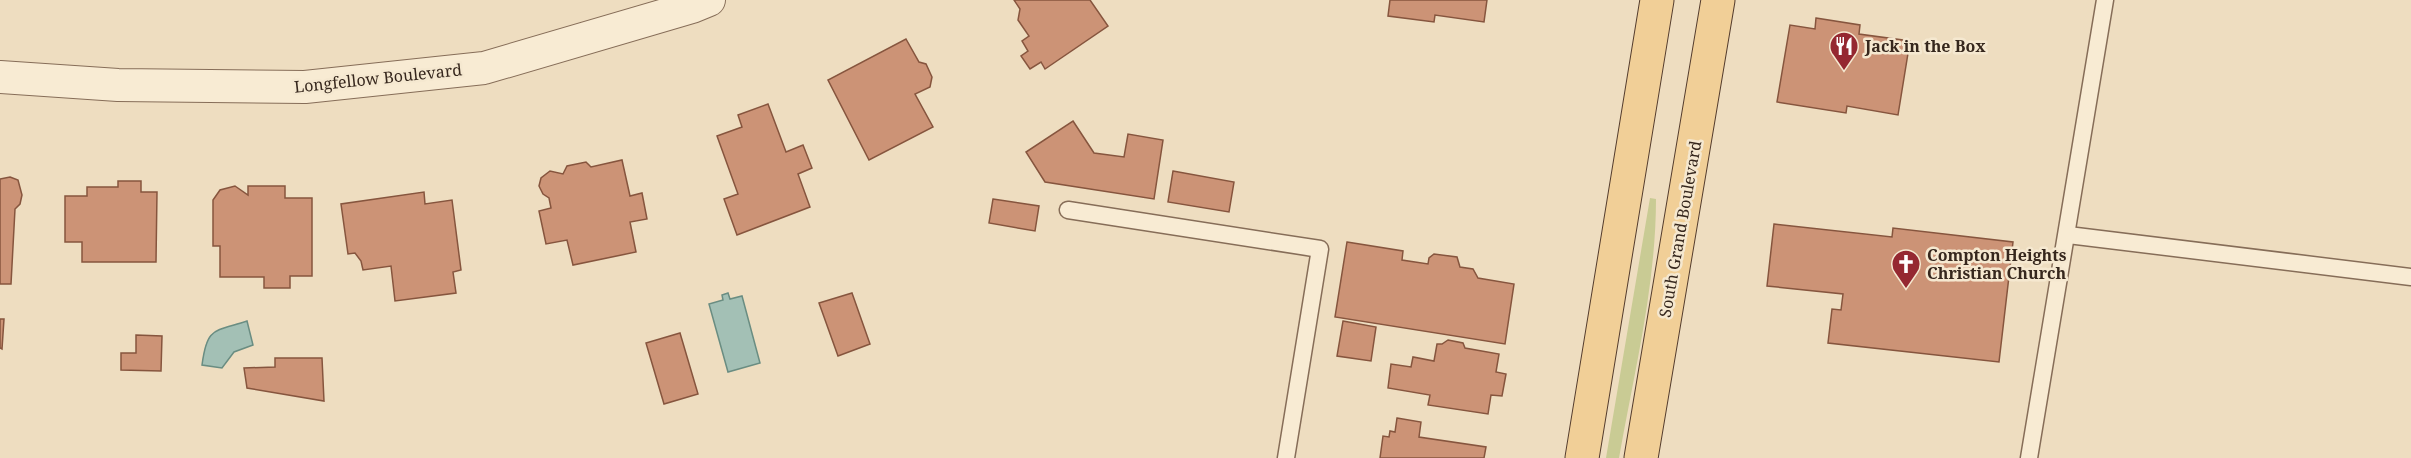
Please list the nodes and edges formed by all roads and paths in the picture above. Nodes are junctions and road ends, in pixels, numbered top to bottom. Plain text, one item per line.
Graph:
1 (709, 0) edge
2 (1657, 0) edge
3 (1718, 0) edge
4 (2105, 0) edge
5 (0, 77) edge
6 (1068, 210) dead end
7 (2068, 235) junction
8 (2411, 277) edge
9 (1286, 458) edge
10 (1582, 458) edge
11 (1641, 458) edge
12 (2029, 458) edge

1 - 5 street, Longfellow Boulevard
2 - 10 main road
3 - 11 main road, South Grand Boulevard
4 - 7 lane
6 - 9 lane
7 - 8 lane
7 - 12 lane

